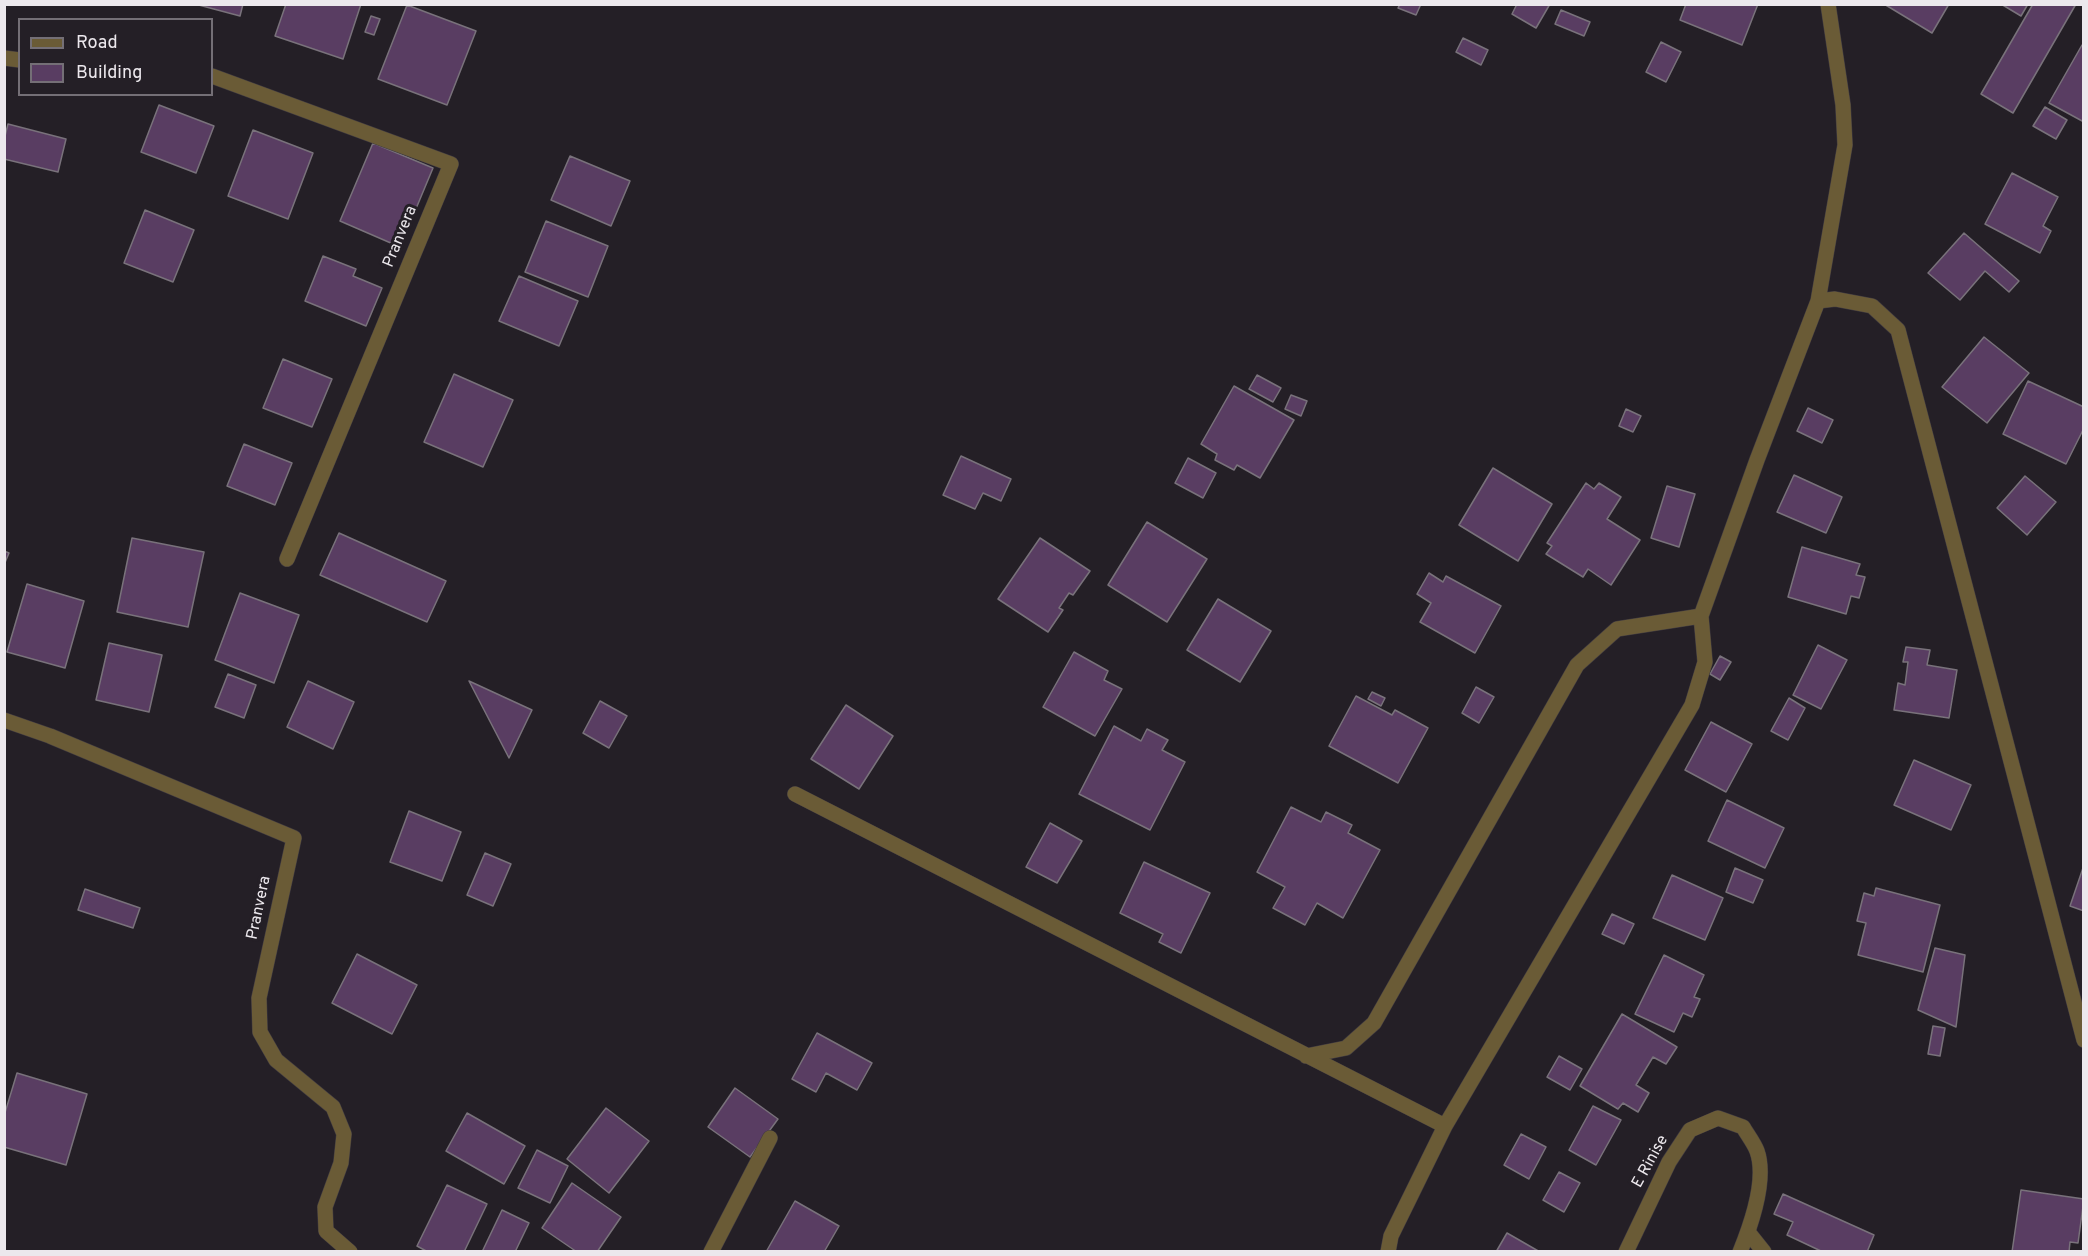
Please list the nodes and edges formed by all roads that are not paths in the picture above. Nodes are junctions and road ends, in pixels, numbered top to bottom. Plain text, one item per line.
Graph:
1 (1828, 4) edge
2 (213, 76) edge
3 (1818, 301) junction
4 (287, 559) dead end
5 (1701, 616) junction
6 (4, 720) edge
7 (795, 794) dead end
8 (2084, 1040) edge
9 (1306, 1056) junction
10 (1445, 1126) junction
11 (770, 1138) dead end
12 (1748, 1232) junction
13 (350, 1251) edge
14 (711, 1251) edge
15 (1388, 1251) edge
16 (1626, 1251) edge
17 (1740, 1251) edge
18 (1764, 1251) edge

1 - 3 street
2 - 4 street, Pranvera
3 - 5 street
3 - 8 street
5 - 9 street
5 - 10 street
6 - 13 street, Pranvera
7 - 9 street
9 - 10 street
10 - 15 street
11 - 14 street
12 - 16 street, E Rinise
12 - 17 street, E Rinise
12 - 18 street

